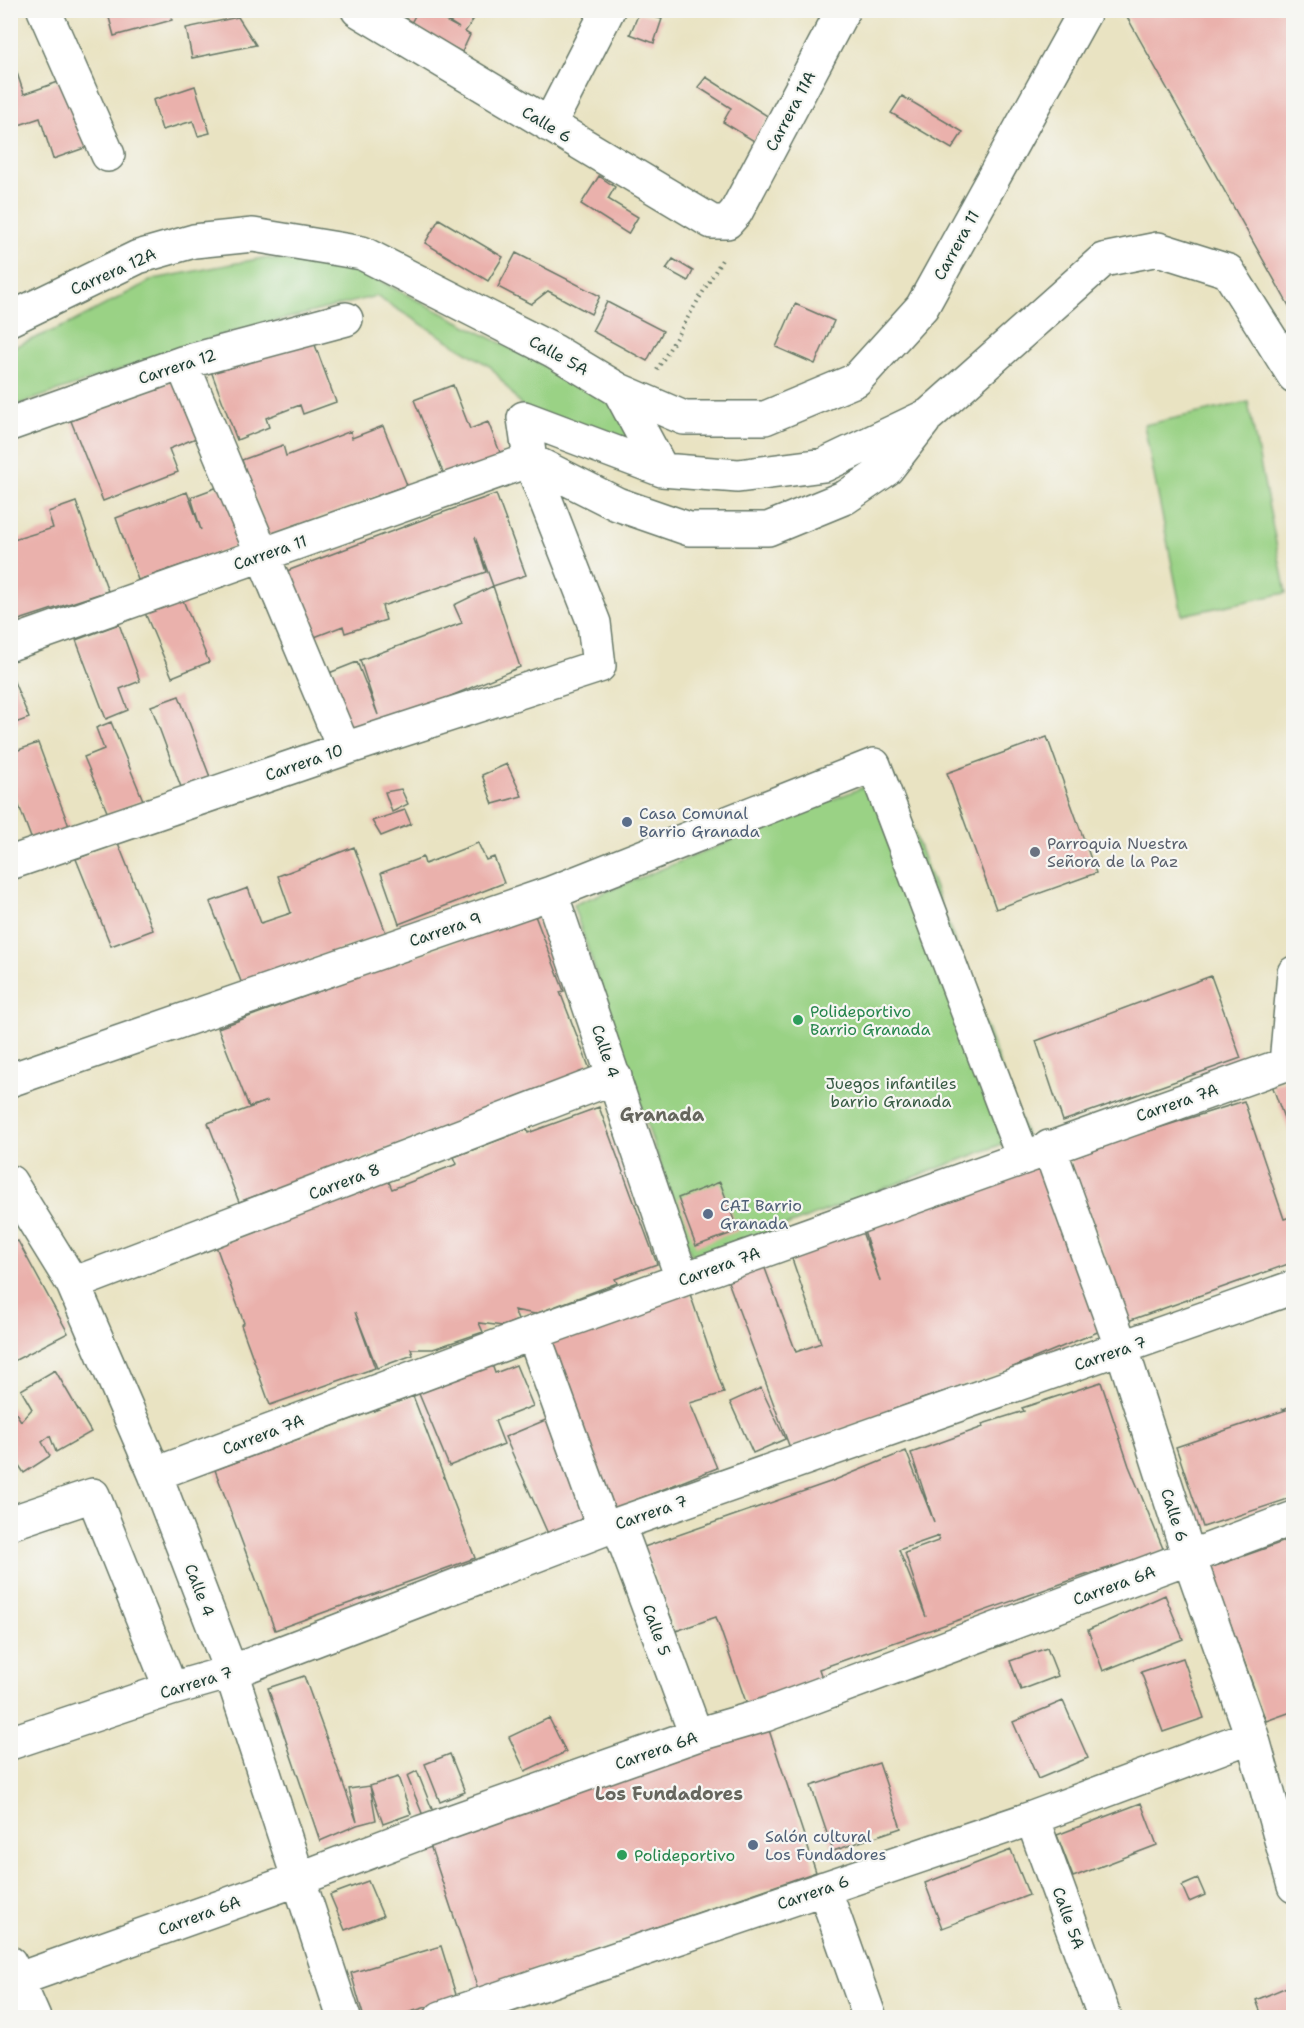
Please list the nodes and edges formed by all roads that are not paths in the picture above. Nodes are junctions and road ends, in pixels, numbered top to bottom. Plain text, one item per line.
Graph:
1 (44, 10) edge
2 (358, 10) edge
3 (608, 10) edge
4 (843, 10) edge
5 (1086, 10) edge
6 (549, 125) junction
7 (108, 155) dead end
8 (731, 217) joint
9 (362, 253) joint
10 (10, 319) edge
11 (346, 319) dead end
12 (182, 363) junction
13 (1293, 376) edge
14 (629, 394) junction
15 (929, 415) junction
16 (765, 418) joint
17 (10, 424) edge
18 (530, 460) junction
19 (662, 470) junction
20 (262, 555) junction
21 (10, 644) edge
22 (344, 749) junction
23 (874, 765) joint
24 (10, 863) edge
25 (551, 893) junction
26 (1293, 973) edge
27 (615, 1077) junction
28 (10, 1080) edge
29 (1036, 1152) junction
30 (10, 1182) edge
31 (682, 1279) junction
32 (73, 1284) junction
33 (1293, 1287) edge
34 (532, 1333) junction
35 (1122, 1349) junction
36 (155, 1474) junction
37 (1293, 1518) edge
38 (10, 1523) edge
39 (611, 1526) junction
40 (1188, 1557) junction
41 (231, 1672) junction
42 (171, 1689) junction
43 (696, 1735) junction
44 (1252, 1736) junction
45 (10, 1743) edge
46 (1032, 1818) junction
47 (300, 1879) junction
48 (1293, 1886) edge
49 (824, 1888) junction
50 (15, 1971) edge
51 (34, 2018) edge
52 (344, 2018) edge
53 (441, 2018) edge
54 (870, 2018) edge
55 (1105, 2018) edge

1 - 7 street
2 - 6 street, Calle 6
3 - 6 street
4 - 8 street, Carrera 11A
5 - 16 street, Carrera 11
6 - 8 street, Calle 6
9 - 10 street, Carrera 12A
9 - 14 street, Calle 5A
11 - 12 street, Carrera 12
12 - 17 street, Carrera 12
12 - 20 street
13 - 15 street
14 - 16 street, Calle 5A
14 - 19 street
15 - 18 street
15 - 19 street
18 - 19 street
18 - 20 street, Carrera 11
18 - 22 street, Carrera 10
20 - 21 street, Carrera 11
20 - 22 street
22 - 24 street, Carrera 10
23 - 25 street, Carrera 9
23 - 29 street, Calle 6
25 - 27 street, Calle 4
25 - 28 street, Carrera 9
26 - 29 street, Carrera 7A
27 - 31 street, Calle 4
27 - 32 street, Carrera 8
29 - 31 street, Carrera 7A
29 - 35 street, Calle 6
30 - 32 street, Calle 4
31 - 34 street, Carrera 7A
32 - 36 street, Calle 4
33 - 35 street, Carrera 7
34 - 36 street, Carrera 7A
34 - 39 street, Calle 5
35 - 39 street, Carrera 7
35 - 40 street, Calle 6
36 - 41 street, Calle 4
37 - 40 street, Carrera 6A
38 - 42 street
39 - 41 street, Carrera 7
39 - 43 street, Calle 5
40 - 43 street, Carrera 6A
40 - 44 street, Calle 6
41 - 42 street, Carrera 7
41 - 47 street, Calle 4
42 - 45 street, Carrera 7
43 - 47 street, Carrera 6A
44 - 46 street, Carrera 6
44 - 48 street, Calle 6
46 - 49 street, Carrera 6
46 - 55 street, Calle 5A
47 - 50 street, Carrera 6A
47 - 52 street, Calle 4
49 - 53 street, Carrera 6
49 - 54 street
50 - 51 street

